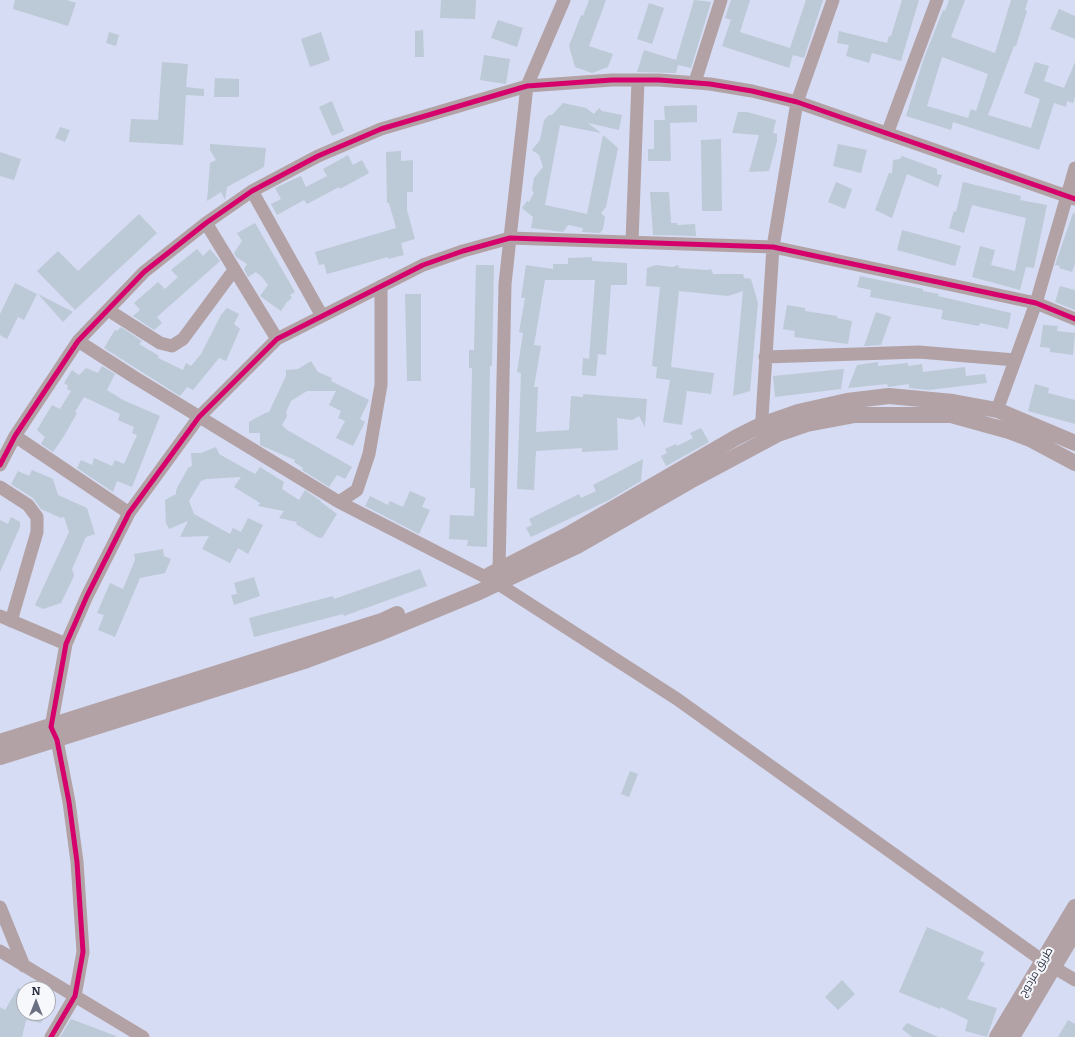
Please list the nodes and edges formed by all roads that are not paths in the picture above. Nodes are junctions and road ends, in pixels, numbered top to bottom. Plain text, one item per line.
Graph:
1 (564, 0) edge
2 (721, 0) edge
3 (833, 0) edge
4 (937, 0) edge
5 (638, 80) junction
6 (695, 82) junction
7 (527, 86) junction
8 (797, 102) junction
9 (887, 134) junction
10 (1075, 168) edge
11 (252, 191) junction
12 (1071, 198) edge
13 (206, 223) junction
14 (510, 238) junction
15 (632, 242) junction
16 (774, 247) junction
17 (234, 270) junction
18 (381, 286) junction
19 (1036, 304) junction
20 (108, 310) junction
21 (322, 316) junction
22 (1075, 319) edge
23 (277, 339) junction
24 (78, 341) junction
25 (765, 357) junction
26 (1015, 360) junction
27 (997, 410) junction
28 (199, 417) junction
29 (761, 425) junction
30 (15, 436) junction
31 (762, 443) junction
32 (1075, 443) edge
33 (1075, 463) edge
34 (0, 465) edge
35 (0, 487) edge
36 (339, 502) junction
37 (129, 513) junction
38 (493, 577) junction
39 (6, 618) edge
40 (66, 644) junction
41 (54, 734) junction
42 (0, 742) edge
43 (0, 757) edge
44 (0, 907) edge
45 (1075, 907) edge
46 (1075, 932) edge
47 (0, 951) edge
48 (1048, 964) junction
49 (24, 966) junction
50 (1075, 980) edge
51 (74, 996) junction
52 (1024, 1004) junction
53 (51, 1037) edge
54 (143, 1037) edge
55 (997, 1037) edge
56 (1012, 1037) edge

1 - 7 street
2 - 6 street
3 - 8 street
4 - 9 street
5 - 6 street
5 - 7 street
5 - 15 street
6 - 8 street
7 - 11 street
7 - 14 street
8 - 9 street
8 - 16 street
9 - 12 street
10 - 12 street
11 - 13 street
11 - 21 street
12 - 19 street
13 - 17 street
13 - 20 street
14 - 15 street
14 - 18 street
14 - 38 street
15 - 16 street
16 - 19 street
16 - 25 street
17 - 20 street
17 - 23 street
18 - 21 street
18 - 36 street
19 - 22 street
19 - 26 street
20 - 24 street
21 - 23 street
23 - 28 street
24 - 28 street
24 - 30 street
25 - 26 street
25 - 29 street
26 - 27 street
27 - 29 street
27 - 32 street
28 - 36 street
28 - 37 street
29 - 31 street
29 - 38 street
30 - 34 street
30 - 37 street
31 - 33 street
31 - 38 street
35 - 39 street
36 - 38 street
37 - 40 street
38 - 41 street
38 - 48 street
39 - 40 street
40 - 41 street
41 - 42 street
41 - 43 street
41 - 51 street
44 - 49 street
45 - 48 street, طريق مزدوج
46 - 48 street
47 - 49 street
48 - 50 street
48 - 52 street, طريق مزدوج
49 - 51 street
51 - 53 street
51 - 54 street
52 - 55 street, طريق مزدوج
52 - 56 street

